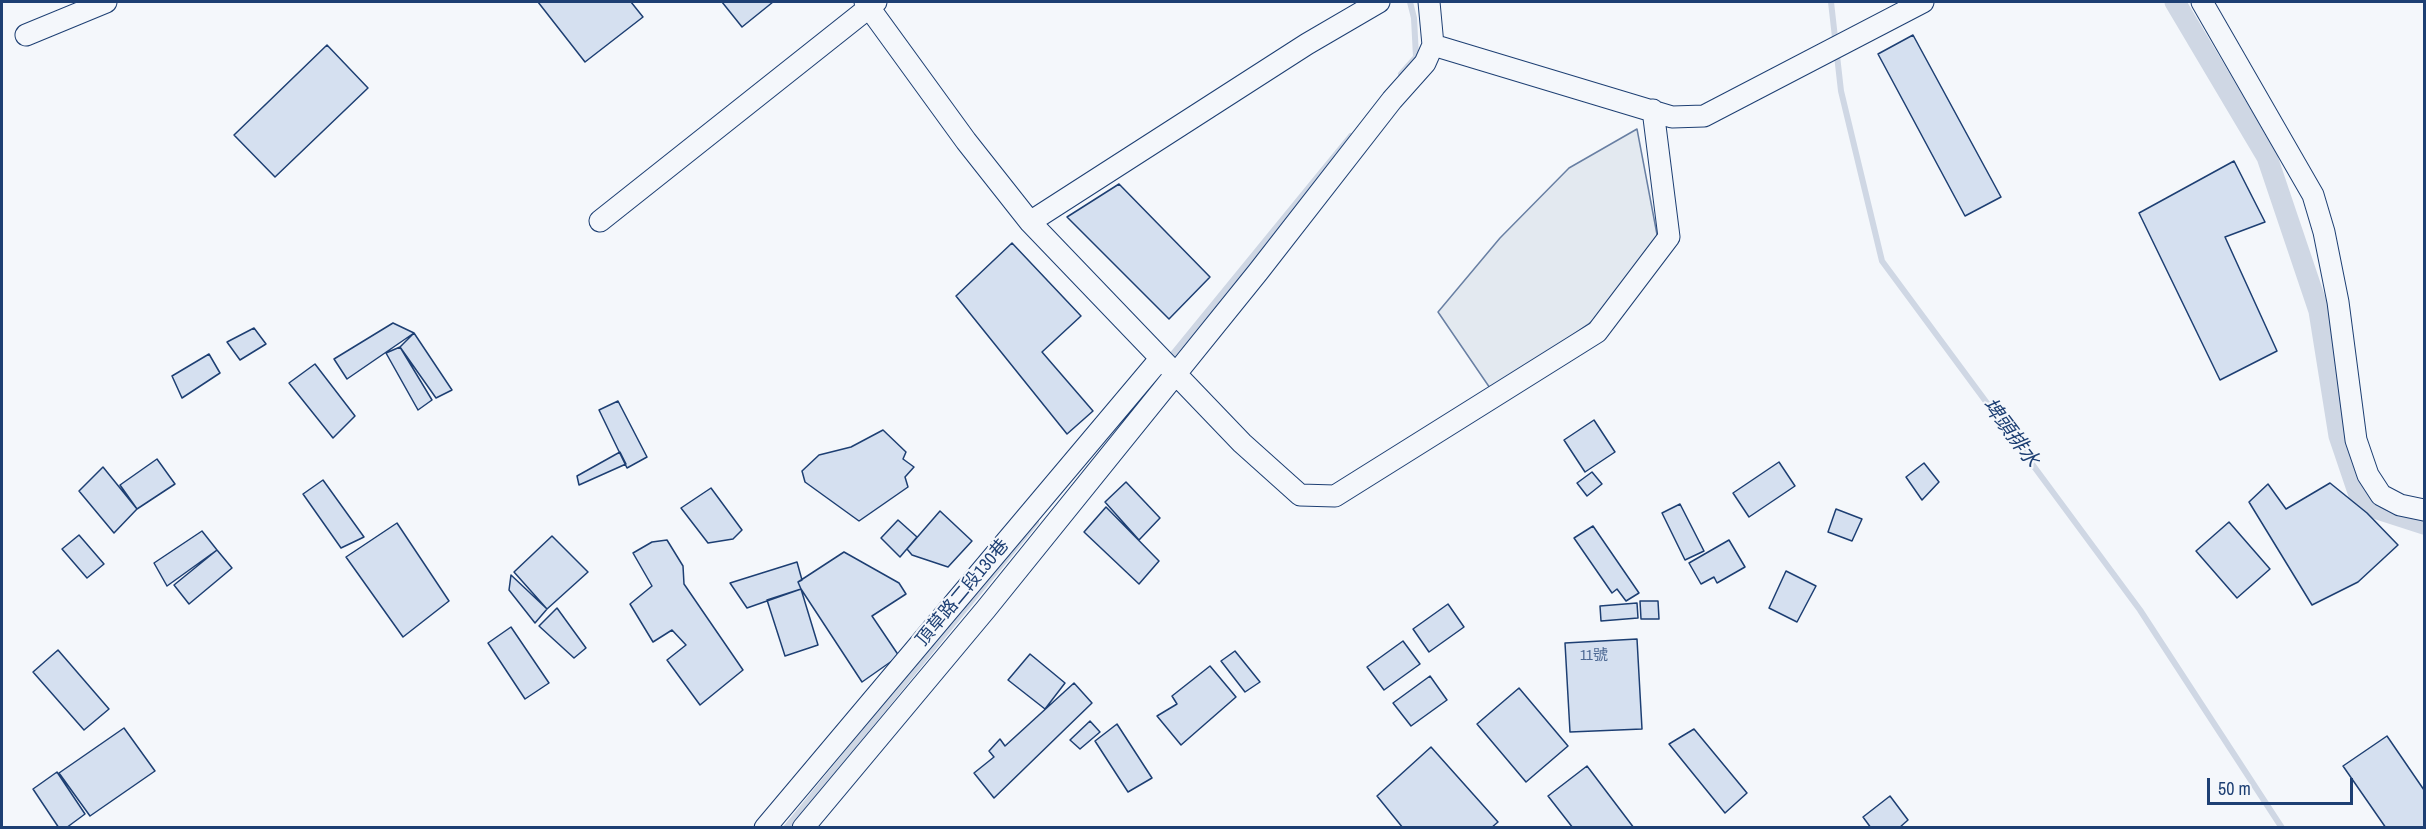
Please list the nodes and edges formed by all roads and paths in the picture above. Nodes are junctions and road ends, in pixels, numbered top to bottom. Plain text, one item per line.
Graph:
1 (106, 2) edge
2 (1379, 2) edge
3 (1429, 2) edge
4 (1923, 2) edge
5 (2202, 2) edge
6 (870, 3) edge
7 (26, 34) dead end
8 (1433, 45) junction
9 (1653, 110) junction
10 (600, 220) dead end
11 (1030, 222) junction
12 (1167, 365) junction
13 (2424, 510) edge
14 (765, 828) edge
15 (804, 828) edge

1 - 7 street
2 - 11 street
3 - 8 street
4 - 9 street
5 - 13 street
6 - 10 street
6 - 11 street
8 - 9 street
8 - 12 street
9 - 12 street
11 - 12 street
12 - 14 street, 頂草路二段130巷
12 - 15 street

